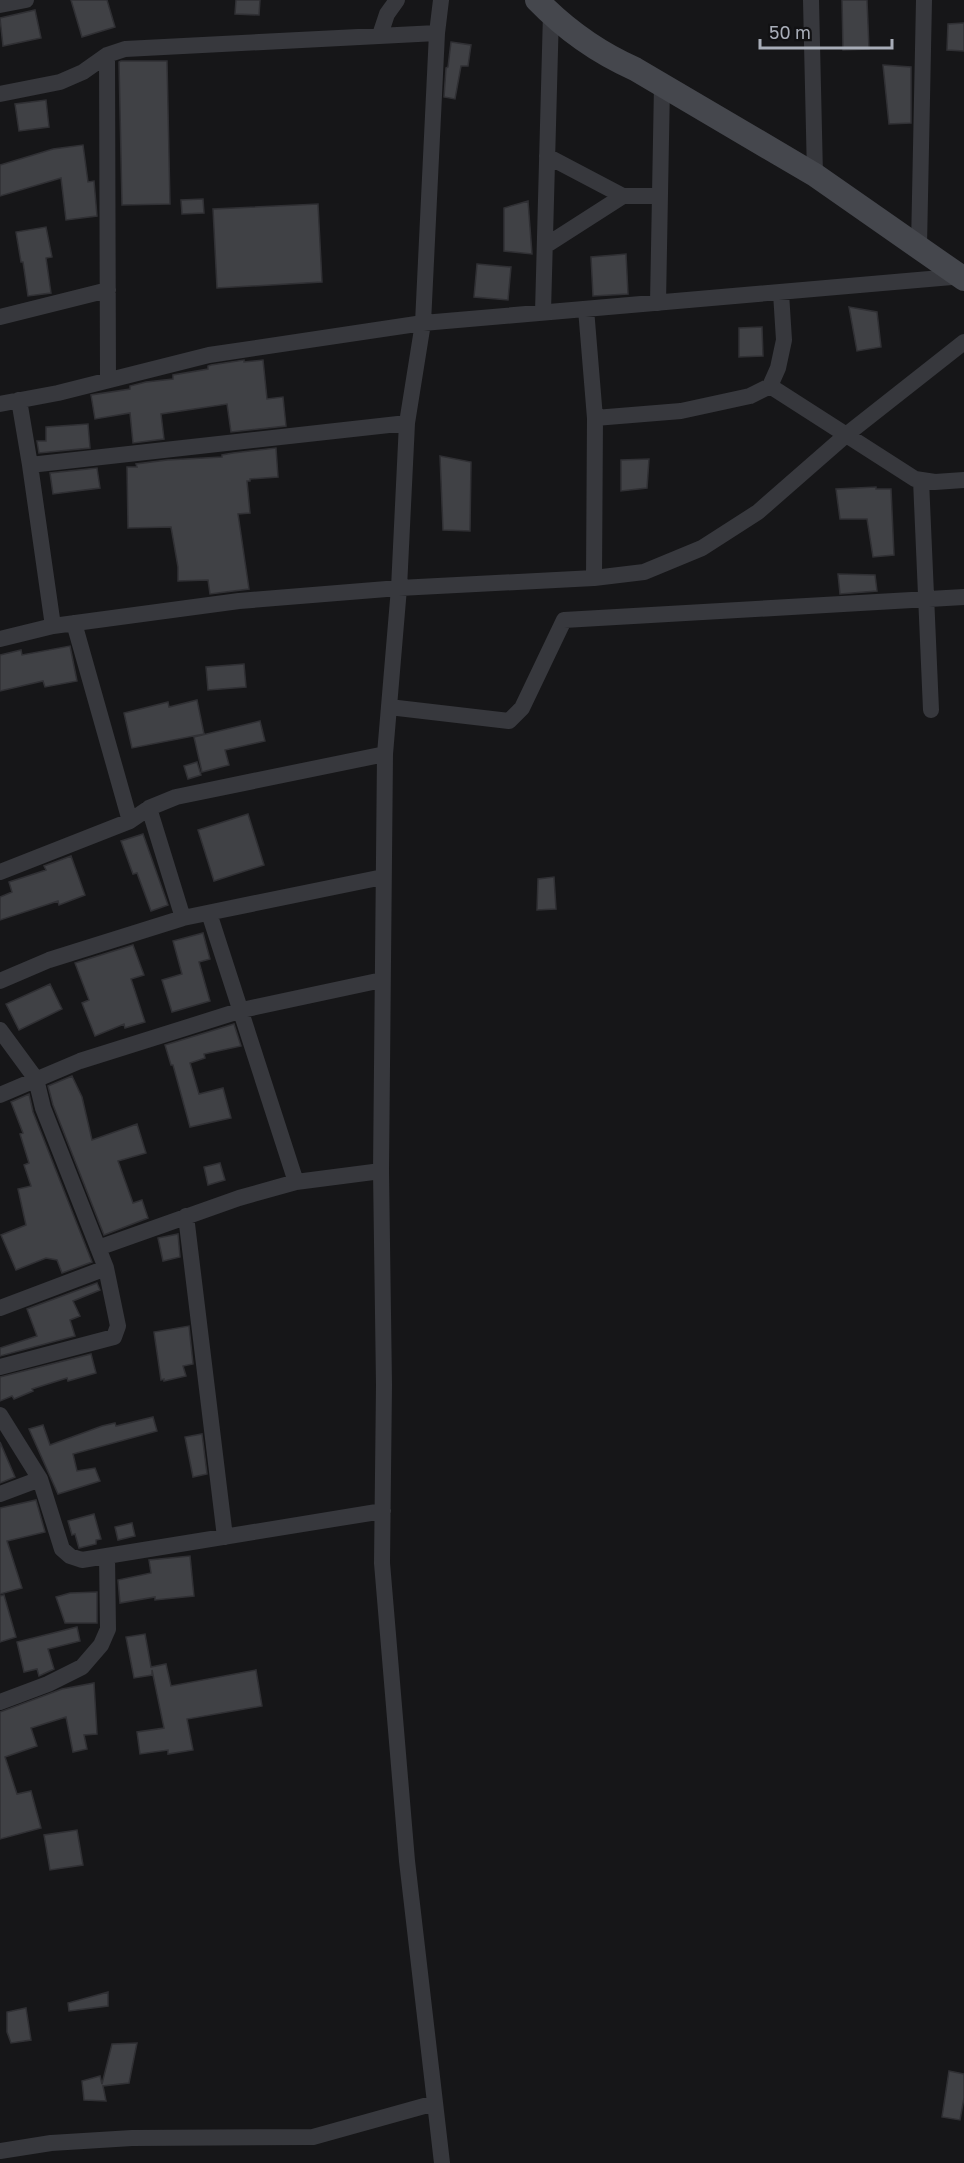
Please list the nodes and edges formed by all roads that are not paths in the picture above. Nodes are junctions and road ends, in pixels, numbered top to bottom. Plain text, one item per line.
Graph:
1 (26, 0) edge
2 (397, 0) edge
3 (441, 0) edge
4 (811, 0) edge
5 (924, 0) edge
6 (549, 4) edge
7 (0, 5) edge
8 (437, 33) junction
9 (380, 35) junction
10 (107, 55) junction
11 (662, 85) junction
12 (0, 94) edge
13 (547, 156) junction
14 (815, 175) junction
15 (623, 196) junction
16 (660, 196) junction
17 (545, 246) junction
18 (919, 246) junction
19 (963, 277) edge
20 (108, 290) junction
21 (781, 293) junction
22 (658, 303) junction
23 (586, 309) junction
24 (543, 312) junction
25 (0, 317) edge
26 (423, 322) junction
27 (964, 342) edge
28 (108, 380) junction
29 (770, 386) junction
30 (19, 400) junction
31 (0, 404) edge
32 (595, 418) junction
33 (407, 423) junction
34 (846, 435) junction
35 (30, 465) junction
36 (921, 480) junction
37 (964, 480) edge
38 (594, 578) junction
39 (399, 588) junction
40 (964, 597) edge
41 (927, 599) junction
42 (74, 623) junction
43 (53, 626) junction
44 (0, 639) edge
45 (388, 707) junction
46 (932, 710) dead end
47 (385, 753) junction
48 (149, 808) junction
49 (130, 821) junction
50 (0, 872) edge
51 (383, 877) junction
52 (209, 913) junction
53 (183, 918) junction
54 (382, 980) junction
55 (0, 981) edge
56 (242, 1010) junction
57 (0, 1030) edge
58 (36, 1079) junction
59 (0, 1095) edge
60 (381, 1171) junction
61 (297, 1182) junction
62 (186, 1215) junction
63 (98, 1248) junction
64 (106, 1268) junction
65 (0, 1308) edge
66 (0, 1367) edge
67 (0, 1415) edge
68 (40, 1479) junction
69 (0, 1494) edge
70 (382, 1511) junction
71 (225, 1537) junction
72 (107, 1556) junction
73 (0, 1702) edge
74 (435, 2103) junction
75 (0, 2151) edge
76 (442, 2163) edge

1 - 7 street
2 - 9 street
3 - 8 street
4 - 14 street
5 - 18 street
6 - 11 main road
6 - 13 street
8 - 9 street
8 - 26 street
9 - 10 street
10 - 12 street
10 - 20 street
11 - 14 main road
11 - 16 street
13 - 15 street
13 - 17 street
14 - 18 main road
15 - 16 street
15 - 17 street
16 - 22 street
17 - 24 street
18 - 19 main road
19 - 21 street
20 - 25 street
20 - 28 street
21 - 22 street
21 - 29 street
22 - 23 street
23 - 24 street
23 - 32 street
24 - 26 street
26 - 28 street
26 - 33 street
27 - 34 street
28 - 30 street
29 - 32 street
29 - 34 street
30 - 31 street
30 - 35 street
32 - 38 street
33 - 35 street
33 - 39 street
34 - 36 street
34 - 38 street
35 - 43 street
36 - 37 street
36 - 41 street
38 - 39 street
39 - 42 street
39 - 45 street
40 - 41 street
41 - 45 street
41 - 46 street
42 - 43 street
42 - 49 street
43 - 44 street
45 - 47 street
47 - 48 street
47 - 51 street
48 - 49 street
48 - 53 street
49 - 50 street
51 - 52 street
51 - 54 street
52 - 53 street
52 - 56 street
53 - 55 street
54 - 56 street
54 - 60 street
56 - 58 street
56 - 61 street
57 - 58 street
58 - 59 street
58 - 63 street
60 - 61 street
60 - 70 street
61 - 62 street
62 - 63 street
62 - 71 street
63 - 64 street
64 - 65 street
64 - 66 street
67 - 68 street
68 - 69 street
68 - 72 street
70 - 71 street
70 - 74 street
71 - 72 street
72 - 73 street
74 - 75 street
74 - 76 street

